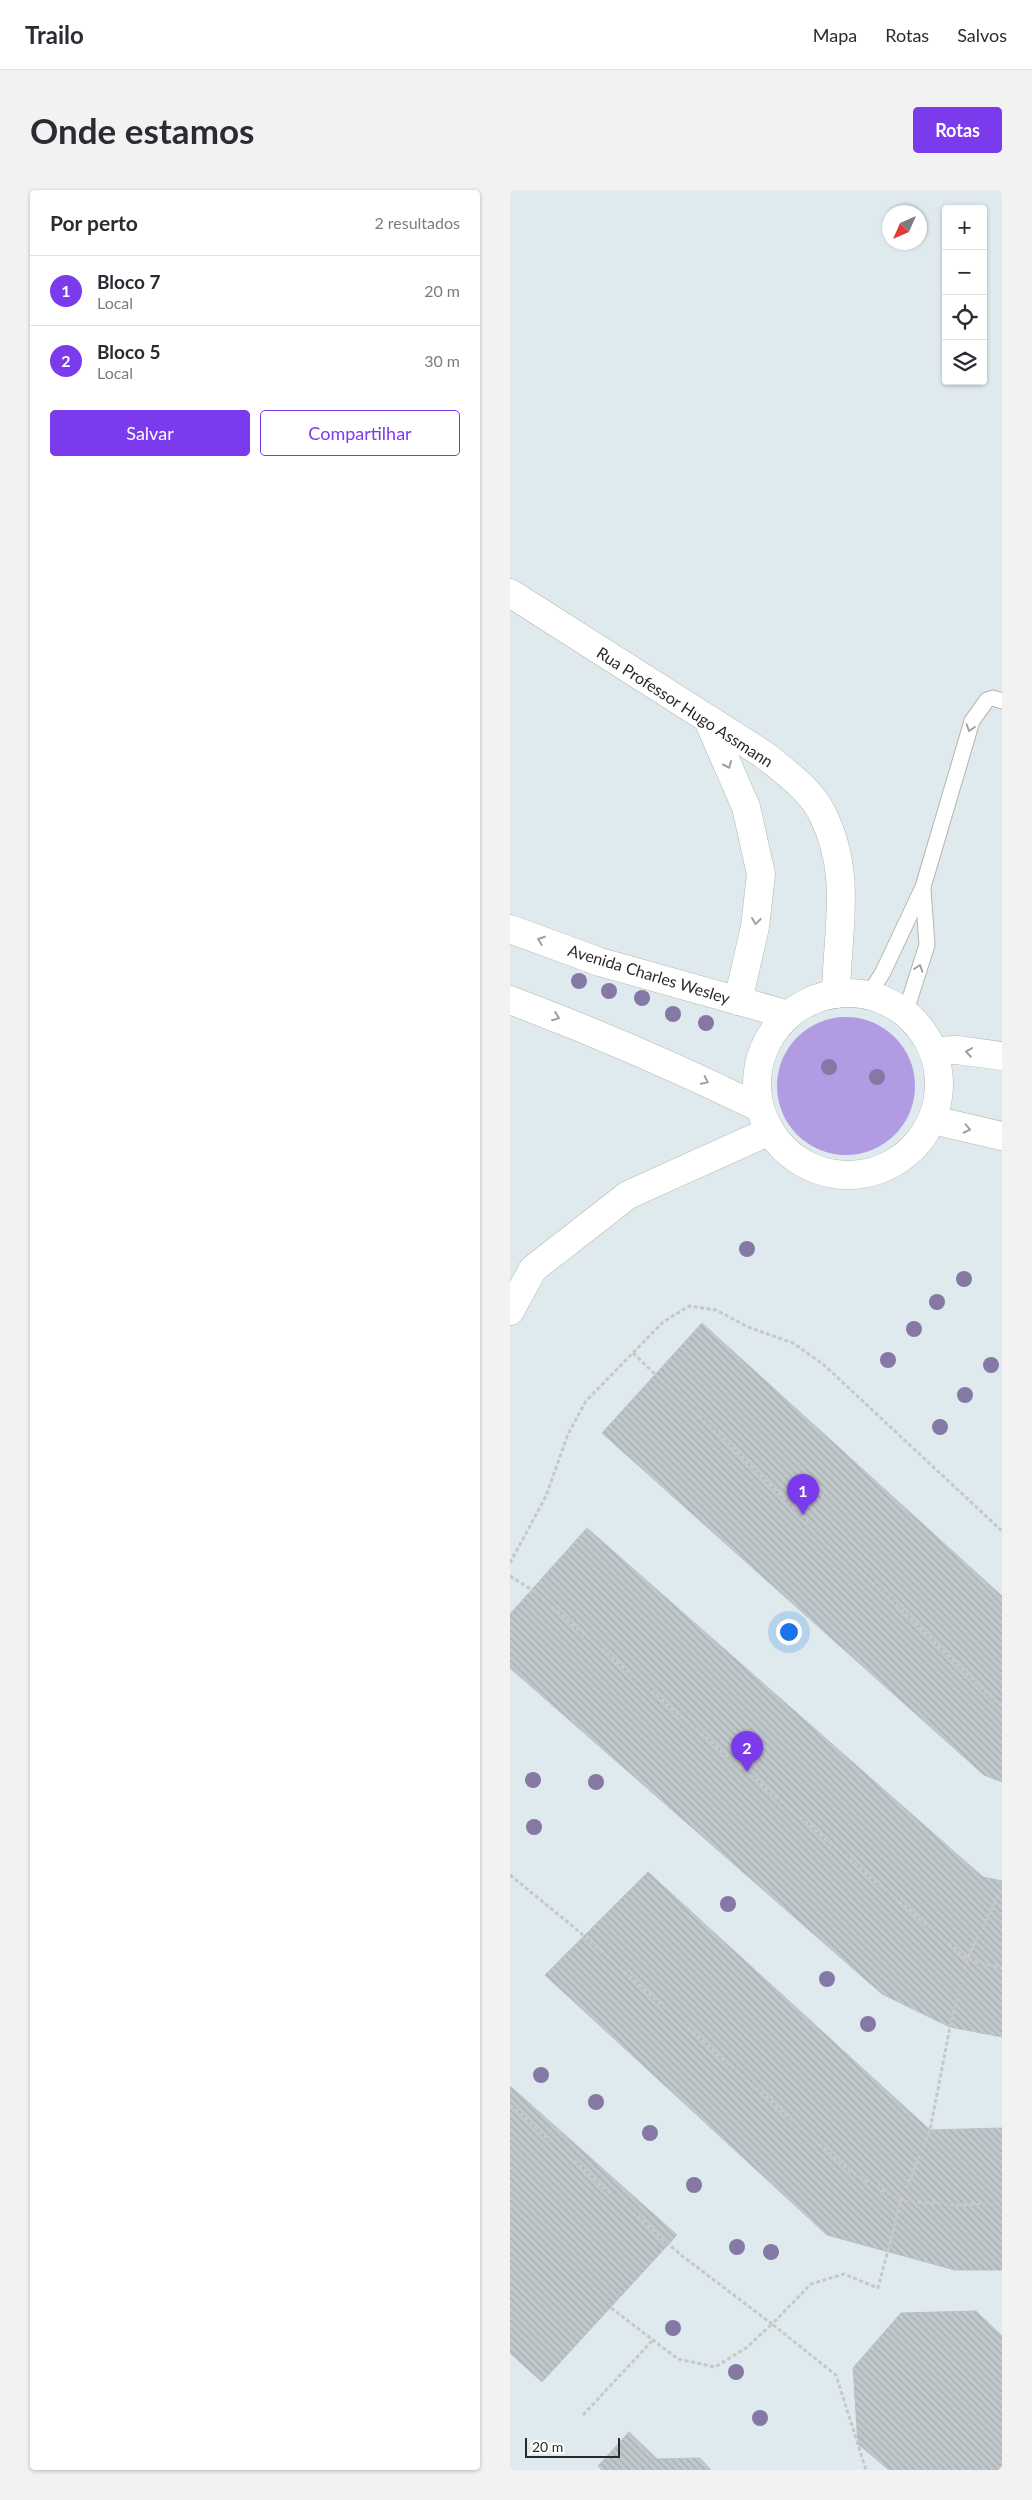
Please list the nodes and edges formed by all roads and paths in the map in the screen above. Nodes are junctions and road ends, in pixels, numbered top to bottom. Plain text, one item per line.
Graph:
1 (510, 593) edge
2 (1002, 701) edge
3 (708, 720) junction
4 (923, 887) junction
5 (510, 929) edge
6 (836, 994) junction
7 (868, 996) junction
8 (510, 1000) edge
9 (738, 1001) junction
10 (904, 1014) junction
11 (789, 1015) junction
12 (935, 1051) junction
13 (1002, 1056) edge
14 (765, 1119) junction
15 (933, 1120) junction
16 (1002, 1136) edge
17 (510, 1312) edge
18 (632, 1353) junction
19 (1002, 1532) edge
20 (510, 1563) edge
21 (510, 1576) edge
22 (1002, 1707) edge
23 (510, 1875) edge
24 (1002, 1888) edge
25 (967, 1959) junction
26 (1002, 1968) edge
27 (510, 2105) edge
28 (901, 2201) junction
29 (1002, 2204) edge
30 (611, 2308) dead end
31 (772, 2324) junction
32 (653, 2340) junction
33 (583, 2415) dead end
34 (866, 2470) edge

1 - 3 street, Rua Professor Hugo Assmann
2 -> 4 lane
3 - 6 street, Rua Professor Hugo Assmann
3 -> 9 street
4 - 7 lane
10 -> 4 lane
9 -> 5 street, Avenida Charles Wesley
6 - 7 street
6 - 11 street
7 - 10 street
8 -> 14 street
9 - 11 street, Avenida Charles Wesley
10 - 12 street
11 - 14 street
13 -> 12 street
12 - 15 street
14 - 15 street
14 - 17 street
15 -> 16 street
18 - 19 path
18 - 20 path
18 - 22 path
21 - 25 path
23 - 28 path
24 - 25 path
25 - 26 path
25 - 28 path
27 - 31 path
28 - 29 path
28 - 31 path
30 - 32 path
31 - 32 path
31 - 34 path
32 - 33 path

